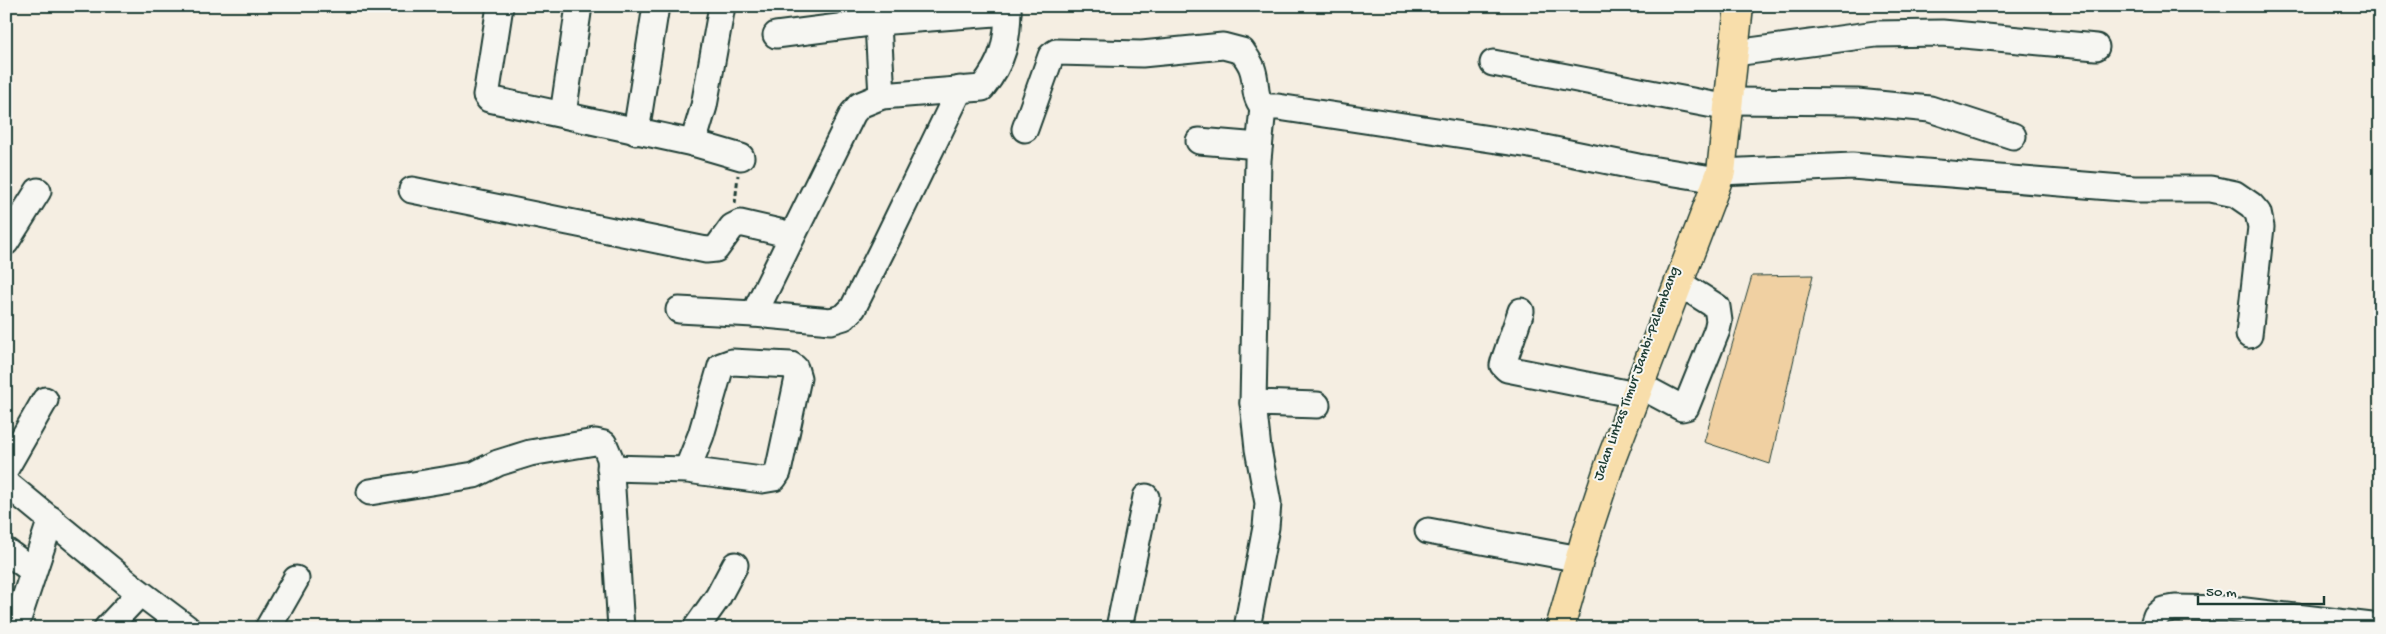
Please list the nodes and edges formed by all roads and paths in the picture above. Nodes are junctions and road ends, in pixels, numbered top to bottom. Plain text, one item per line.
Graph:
1 (500, 6) edge
2 (579, 6) edge
3 (656, 6) edge
4 (722, 6) edge
5 (1739, 6) edge
6 (1008, 9) edge
7 (878, 14) edge
8 (776, 35) dead end
9 (2096, 47) dead end
10 (1735, 52) junction
11 (1493, 63) dead end
12 (960, 89) junction
13 (882, 96) junction
14 (1263, 107) junction
15 (1729, 110) junction
16 (563, 114) junction
17 (1024, 129) dead end
18 (636, 132) junction
19 (2013, 136) dead end
20 (1199, 141) dead end
21 (692, 143) junction
22 (1259, 146) junction
23 (741, 157) joint
24 (1714, 175) junction
25 (412, 190) dead end
26 (38, 191) dead end
27 (735, 225) junction
28 (792, 235) junction
29 (6, 242) edge
30 (1679, 283) junction
31 (679, 310) dead end
32 (1521, 311) dead end
33 (754, 314) junction
34 (2249, 335) dead end
35 (1633, 389) junction
36 (45, 400) dead end
37 (1253, 403) junction
38 (1317, 405) dead end
39 (6, 468) edge
40 (610, 468) junction
41 (687, 470) junction
42 (6, 484) edge
43 (370, 492) dead end
44 (1146, 497) dead end
45 (51, 519) junction
46 (1428, 531) dead end
47 (6, 551) edge
48 (1569, 557) junction
49 (735, 565) dead end
50 (33, 571) junction
51 (296, 579) dead end
52 (140, 592) junction
53 (2380, 627) edge
54 (15, 628) edge
55 (107, 628) edge
56 (187, 628) edge
57 (268, 628) edge
58 (621, 628) edge
59 (696, 628) edge
60 (1119, 628) edge
61 (1247, 628) edge
62 (1549, 628) edge
63 (1560, 628) edge
64 (2152, 628) edge

1 - 16 street
2 - 16 street
3 - 18 street
4 - 21 street
5 - 10 highway, Jalan Lintas Timur Jambi-Palembang
6 - 7 street
6 - 12 street
7 - 8 street
7 - 13 street
9 - 10 street
10 - 15 highway, Jalan Lintas Timur Jambi-Palembang
11 - 15 street
12 - 13 street
12 - 33 street
13 - 28 street
14 - 17 street
14 - 22 street
14 - 24 street
15 - 19 street
15 - 24 highway, Jalan Lintas Timur Jambi-Palembang
16 - 18 street
18 - 21 street
20 - 22 street
21 - 23 street
22 - 37 street
23 - 27 path
24 - 30 highway, Jalan Lintas Timur Jambi-Palembang
24 - 34 street
24 - 35 highway, Jalan Lintas Timur Jambi-Palembang
25 - 27 street
26 - 29 street
27 - 28 street
28 - 33 street
30 - 35 highway, Jalan Lintas Timur Jambi-Palembang
30 - 35 street
31 - 33 street
32 - 35 street
35 - 48 highway, Jalan Lintas Timur Jambi-Palembang
35 - 63 highway, Jalan Lintas Timur Jambi-Palembang
36 - 39 street
37 - 38 street
37 - 61 street
40 - 41 street
40 - 43 street
40 - 58 street
41 - 41 street
42 - 45 street
44 - 60 street
45 - 50 street
45 - 52 street
46 - 48 street
47 - 50 street
48 - 62 highway, Jalan Lintas Timur Jambi-Palembang
49 - 59 street
50 - 54 street
51 - 57 street
52 - 55 street
52 - 56 street
53 - 64 street

